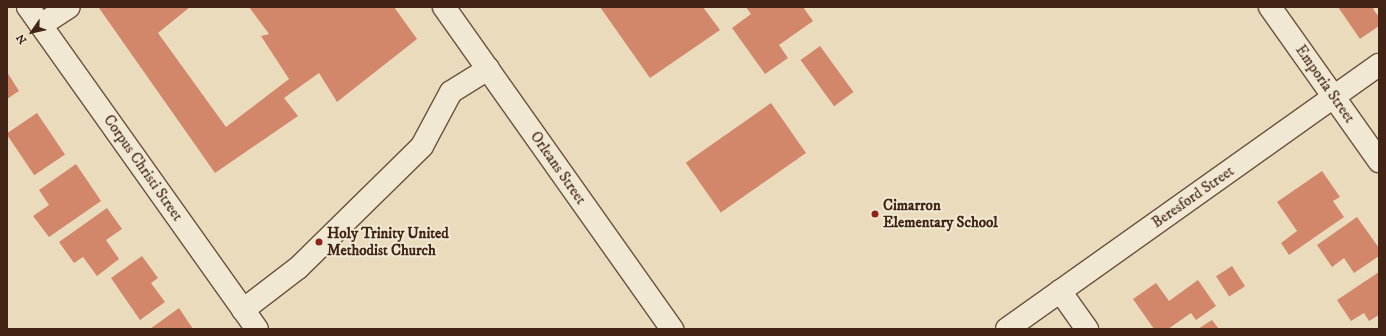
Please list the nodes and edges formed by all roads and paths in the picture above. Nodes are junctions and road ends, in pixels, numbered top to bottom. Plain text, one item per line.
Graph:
1 (28, 7) edge
2 (69, 7) edge
3 (444, 7) edge
4 (1270, 7) edge
5 (41, 25) junction
6 (1379, 65) edge
7 (488, 69) junction
8 (1334, 98) junction
9 (1379, 161) edge
10 (1060, 291) junction
11 (244, 310) junction
12 (257, 329) edge
13 (672, 329) edge
14 (1007, 329) edge
15 (1087, 329) edge

1 - 5 street, Corpus Christi Street
2 - 5 street
3 - 7 street, Orleans Street
4 - 8 street, Emporia Street
5 - 11 street, Corpus Christi Street
6 - 8 street, Beresford Street
7 - 11 street
7 - 13 street, Orleans Street
8 - 9 street, Emporia Street
8 - 10 street, Beresford Street
10 - 14 street, Beresford Street
10 - 15 street
11 - 12 street, Corpus Christi Street

